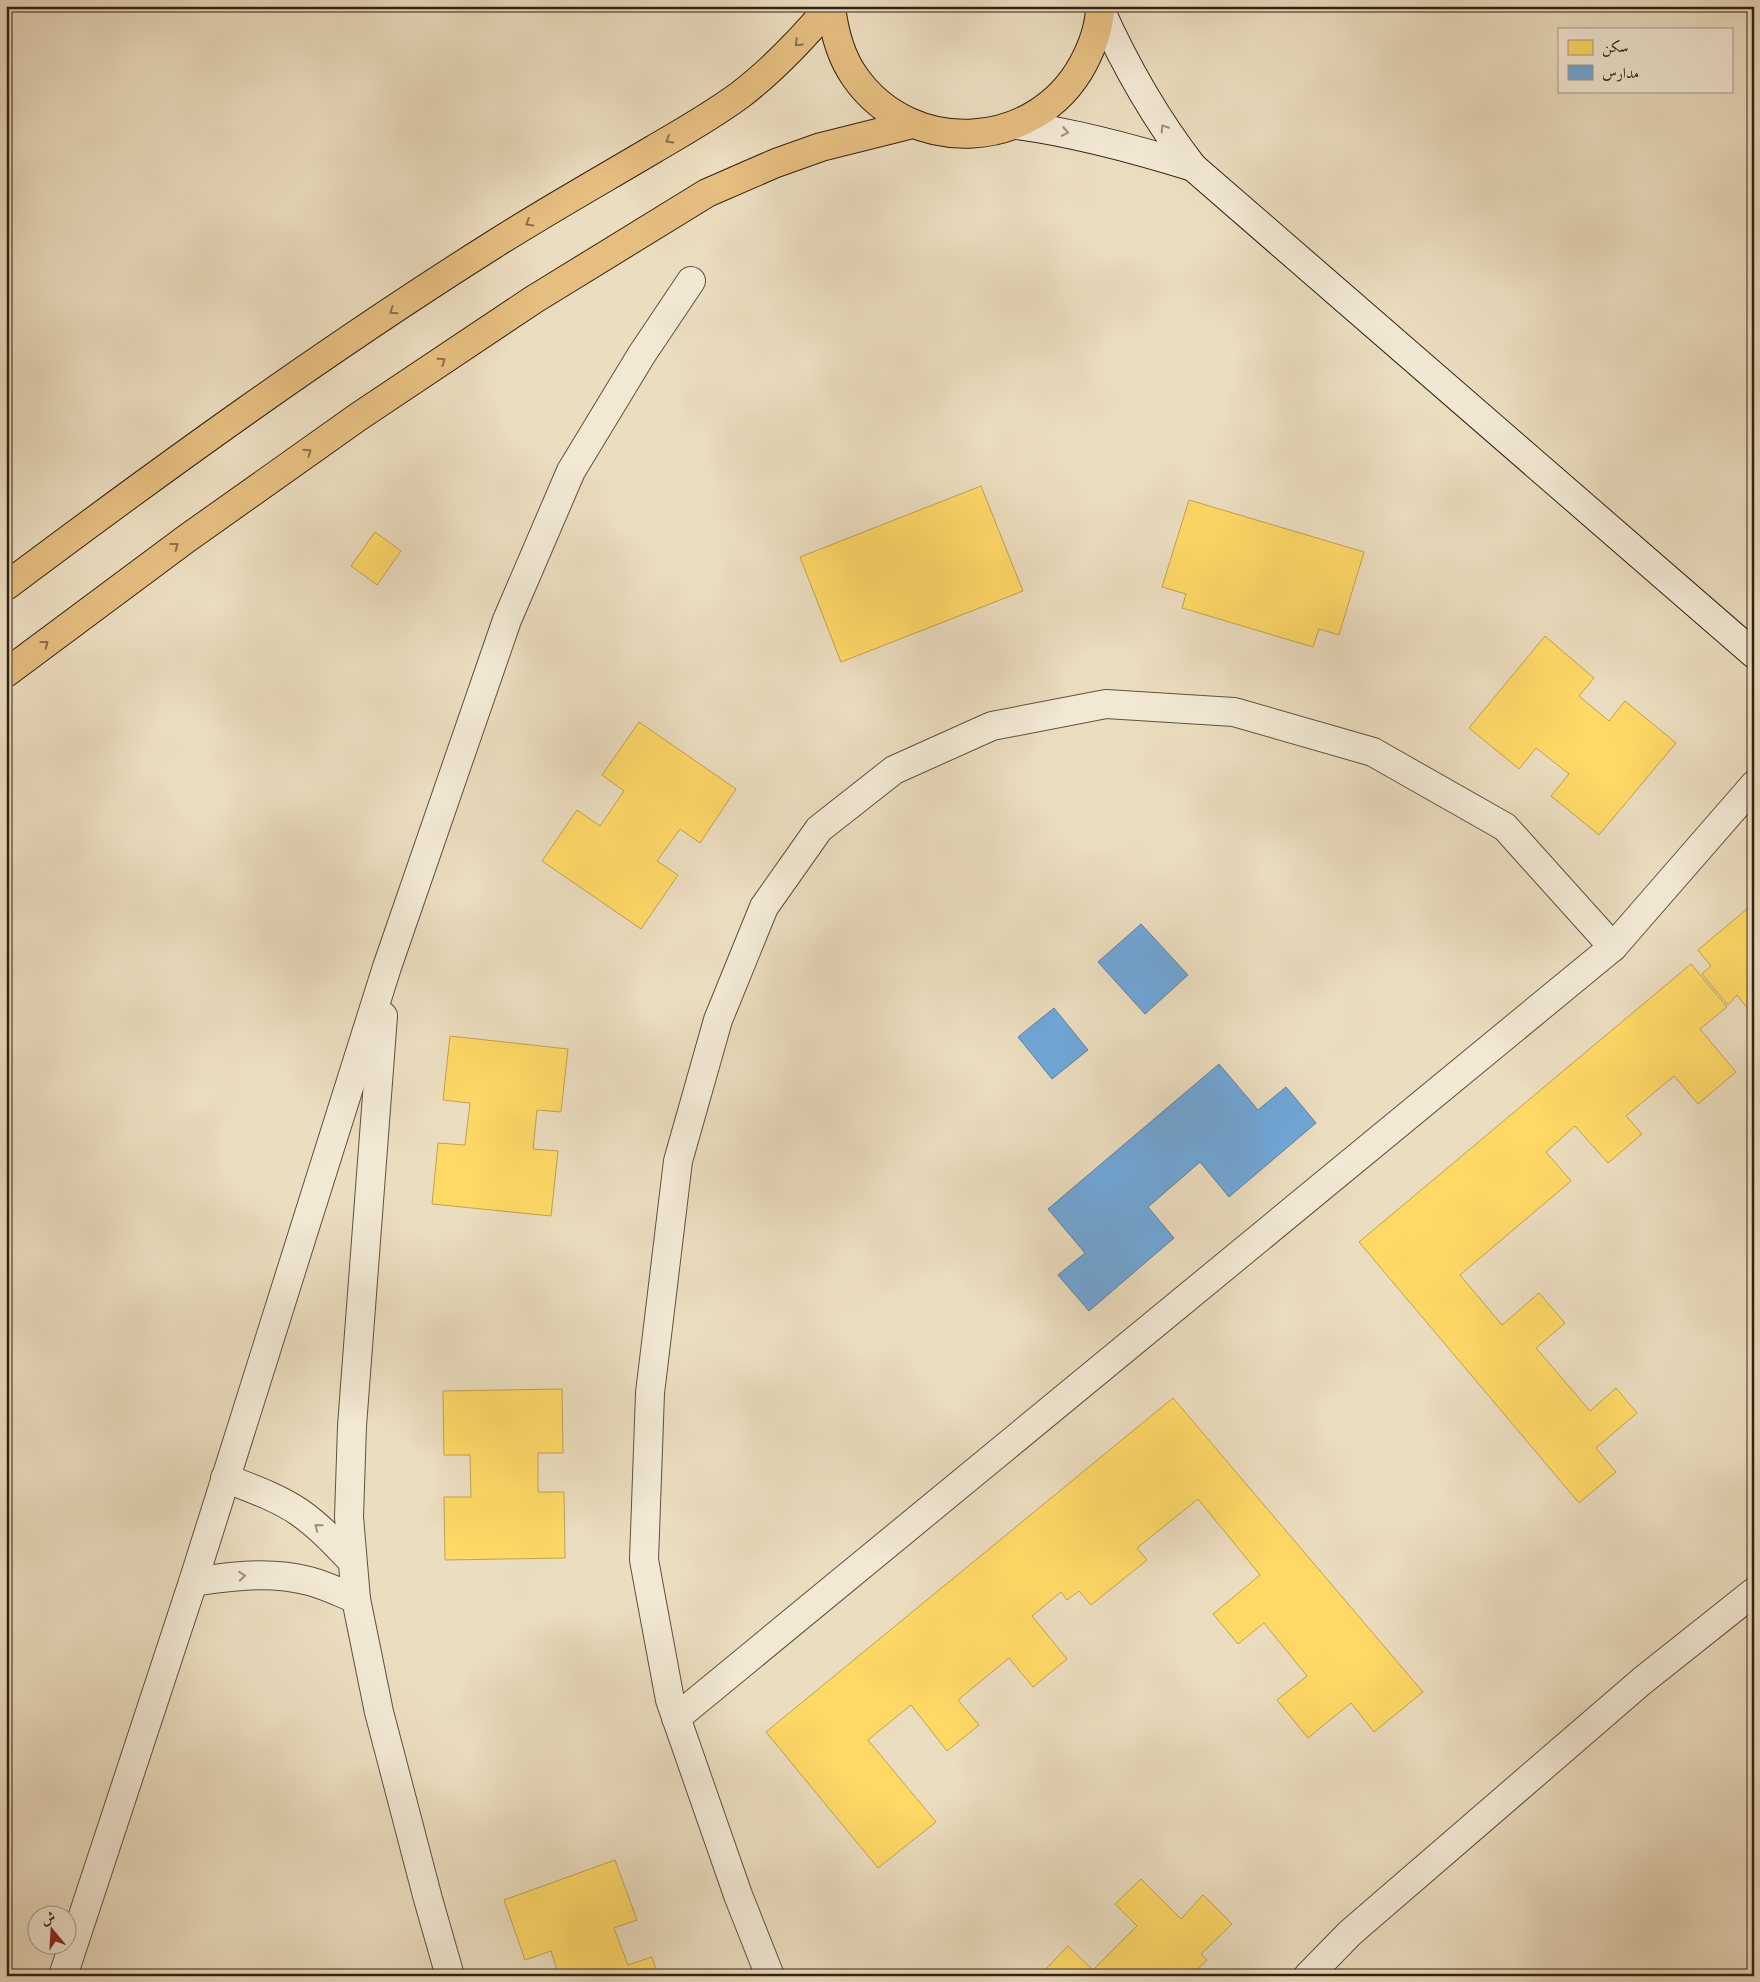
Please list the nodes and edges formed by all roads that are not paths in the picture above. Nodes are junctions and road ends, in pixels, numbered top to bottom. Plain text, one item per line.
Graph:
1 (831, 6) edge
2 (1100, 8) edge
3 (914, 124) junction
4 (1017, 125) junction
5 (1193, 167) junction
6 (691, 281) dead end
7 (6, 586) edge
8 (1754, 654) edge
9 (6, 673) edge
10 (1754, 785) edge
11 (1613, 948) junction
12 (387, 967) junction
13 (225, 1478) junction
14 (352, 1562) junction
15 (194, 1582) junction
16 (1754, 1592) edge
17 (356, 1598) junction
18 (676, 1718) junction
19 (63, 1976) edge
20 (450, 1976) edge
21 (770, 1976) edge
22 (1308, 1976) edge

1 - 3 highway
1 -> 7 highway
2 - 4 highway
5 -> 2 street
3 - 4 highway
9 -> 3 highway
4 -> 5 street
5 - 8 street
6 - 12 street
10 - 11 street
11 - 18 street
11 - 18 street
12 - 13 street
12 - 14 street
14 -> 13 street
13 - 15 street
14 - 17 street
15 -> 17 street
15 - 19 street
16 - 22 street
17 - 20 street
18 - 21 street

